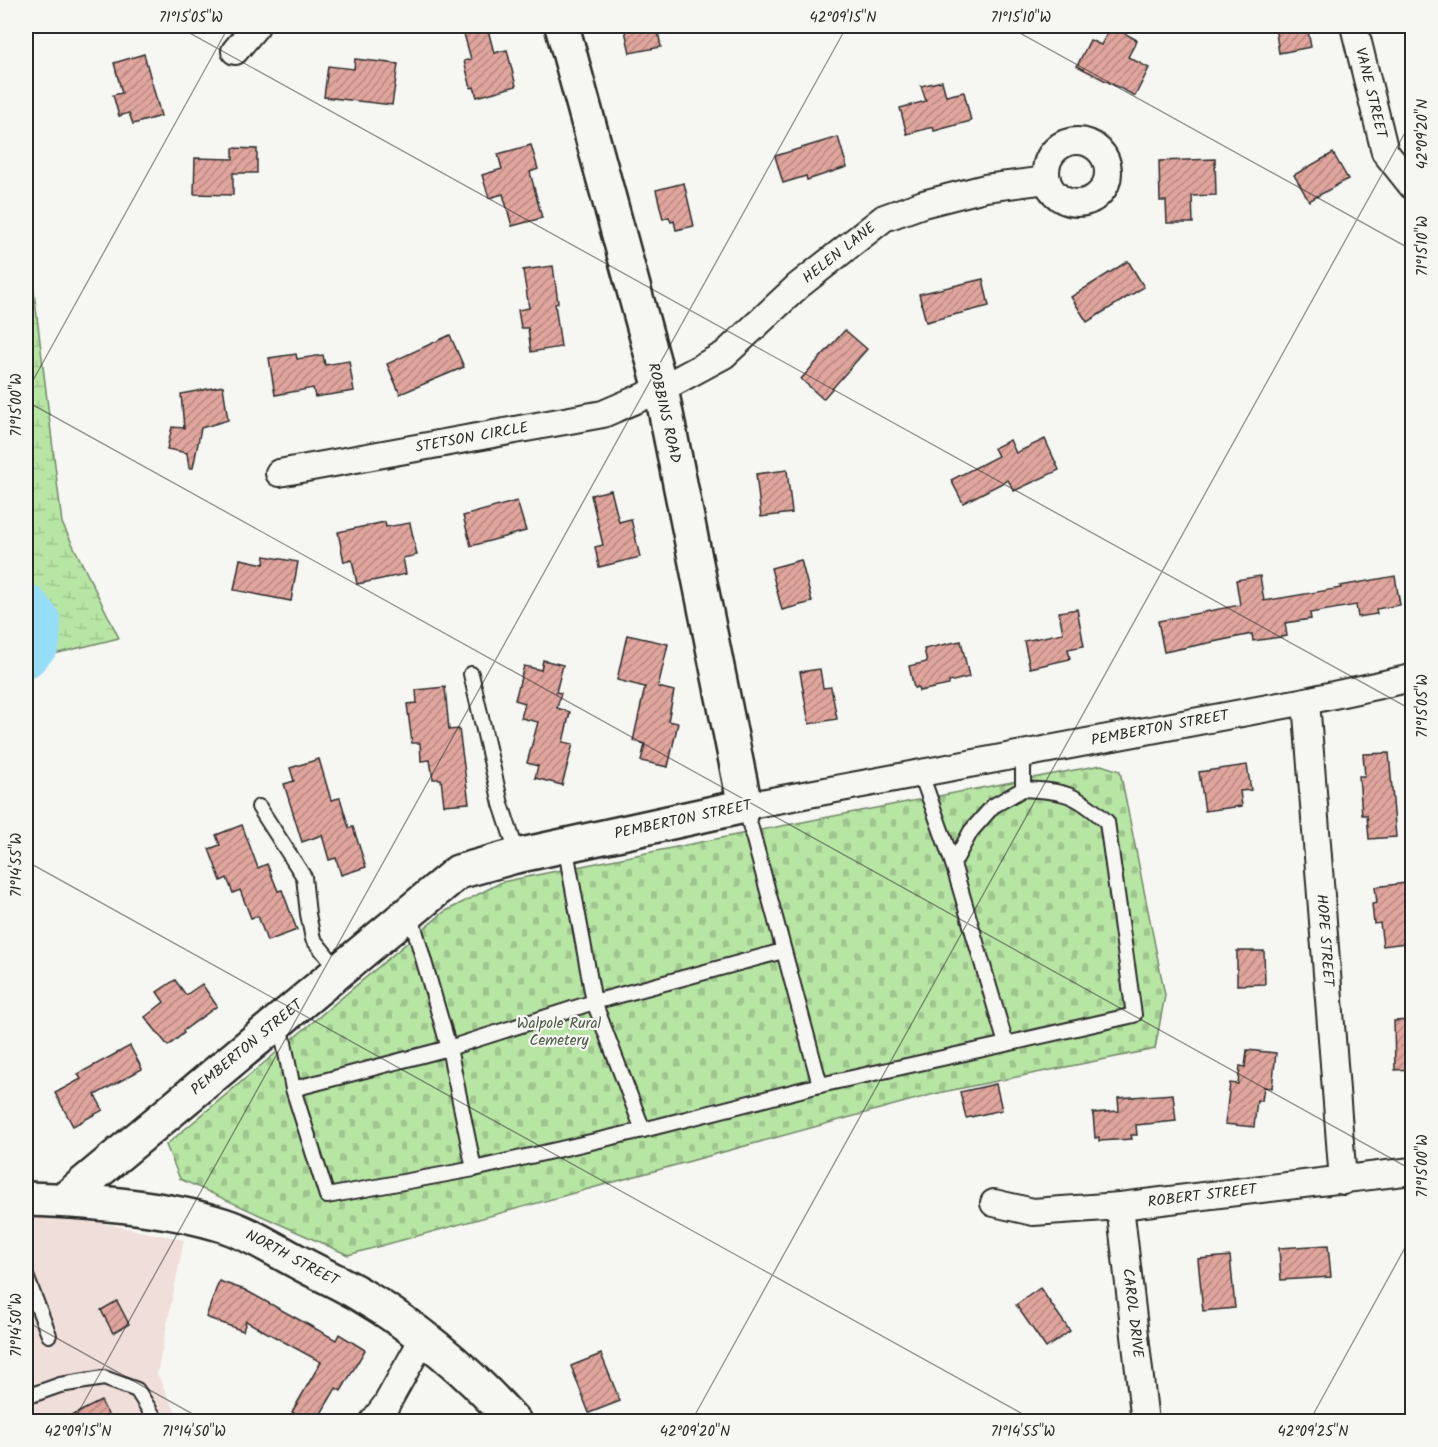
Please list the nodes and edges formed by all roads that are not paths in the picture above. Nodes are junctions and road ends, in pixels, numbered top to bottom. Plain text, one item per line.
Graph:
1 (256, 26) edge
2 (562, 26) edge
3 (1354, 26) edge
4 (235, 51) dead end
5 (1047, 180) dead end
6 (1413, 186) edge
7 (661, 389) junction
8 (279, 473) dead end
9 (471, 674) dead end
10 (1413, 678) edge
11 (1306, 701) junction
12 (1023, 754) junction
13 (921, 774) junction
14 (1023, 789) junction
15 (259, 807) dead end
16 (745, 807) junction
17 (564, 846) junction
18 (518, 856) junction
19 (953, 864) junction
20 (410, 913) junction
21 (783, 951) junction
22 (339, 971) junction
23 (594, 1002) junction
24 (279, 1021) junction
25 (1006, 1044) junction
26 (449, 1048) junction
27 (820, 1084) junction
28 (293, 1089) junction
29 (643, 1130) junction
30 (474, 1169) junction
31 (1413, 1171) edge
32 (1343, 1181) junction
33 (26, 1199) edge
34 (64, 1200) junction
35 (994, 1203) dead end
36 (1120, 1206) junction
37 (26, 1276) edge
38 (49, 1335) dead end
39 (424, 1337) junction
40 (26, 1397) edge
41 (157, 1422) edge
42 (373, 1422) edge
43 (514, 1422) edge
44 (1144, 1422) edge

1 - 4 street
2 - 7 street, ROBBINS ROAD
3 - 6 street, VANE STREET
5 - 7 street, HELEN LANE
7 - 8 street, STETSON CIRCLE
7 - 16 street, ROBBINS ROAD
9 - 18 lane
10 - 11 street, PEMBERTON STREET
11 - 12 street, PEMBERTON STREET
11 - 32 street, HOPE STREET
12 - 13 street, PEMBERTON STREET
12 - 14 lane
13 - 16 street, PEMBERTON STREET
13 - 19 lane
14 - 19 lane
14 - 25 lane
15 - 22 lane
16 - 17 street, PEMBERTON STREET
16 - 21 lane
17 - 18 street, PEMBERTON STREET
17 - 23 lane
18 - 20 street, PEMBERTON STREET
19 - 25 lane
20 - 22 street, PEMBERTON STREET
20 - 26 lane
21 - 23 lane
21 - 27 lane
22 - 24 street, PEMBERTON STREET
23 - 26 lane
23 - 29 lane
24 - 28 lane
24 - 34 street, PEMBERTON STREET
25 - 27 lane
26 - 28 lane
26 - 30 lane
27 - 29 lane
28 - 30 lane
29 - 30 lane
31 - 32 street, ROBERT STREET
32 - 36 street, ROBERT STREET
33 - 34 street, NORTH STREET
34 - 39 street, NORTH STREET
35 - 36 street, ROBERT STREET
36 - 44 street, CAROL DRIVE
37 - 38 lane
39 - 42 street
39 - 43 street, NORTH STREET
40 - 41 lane

